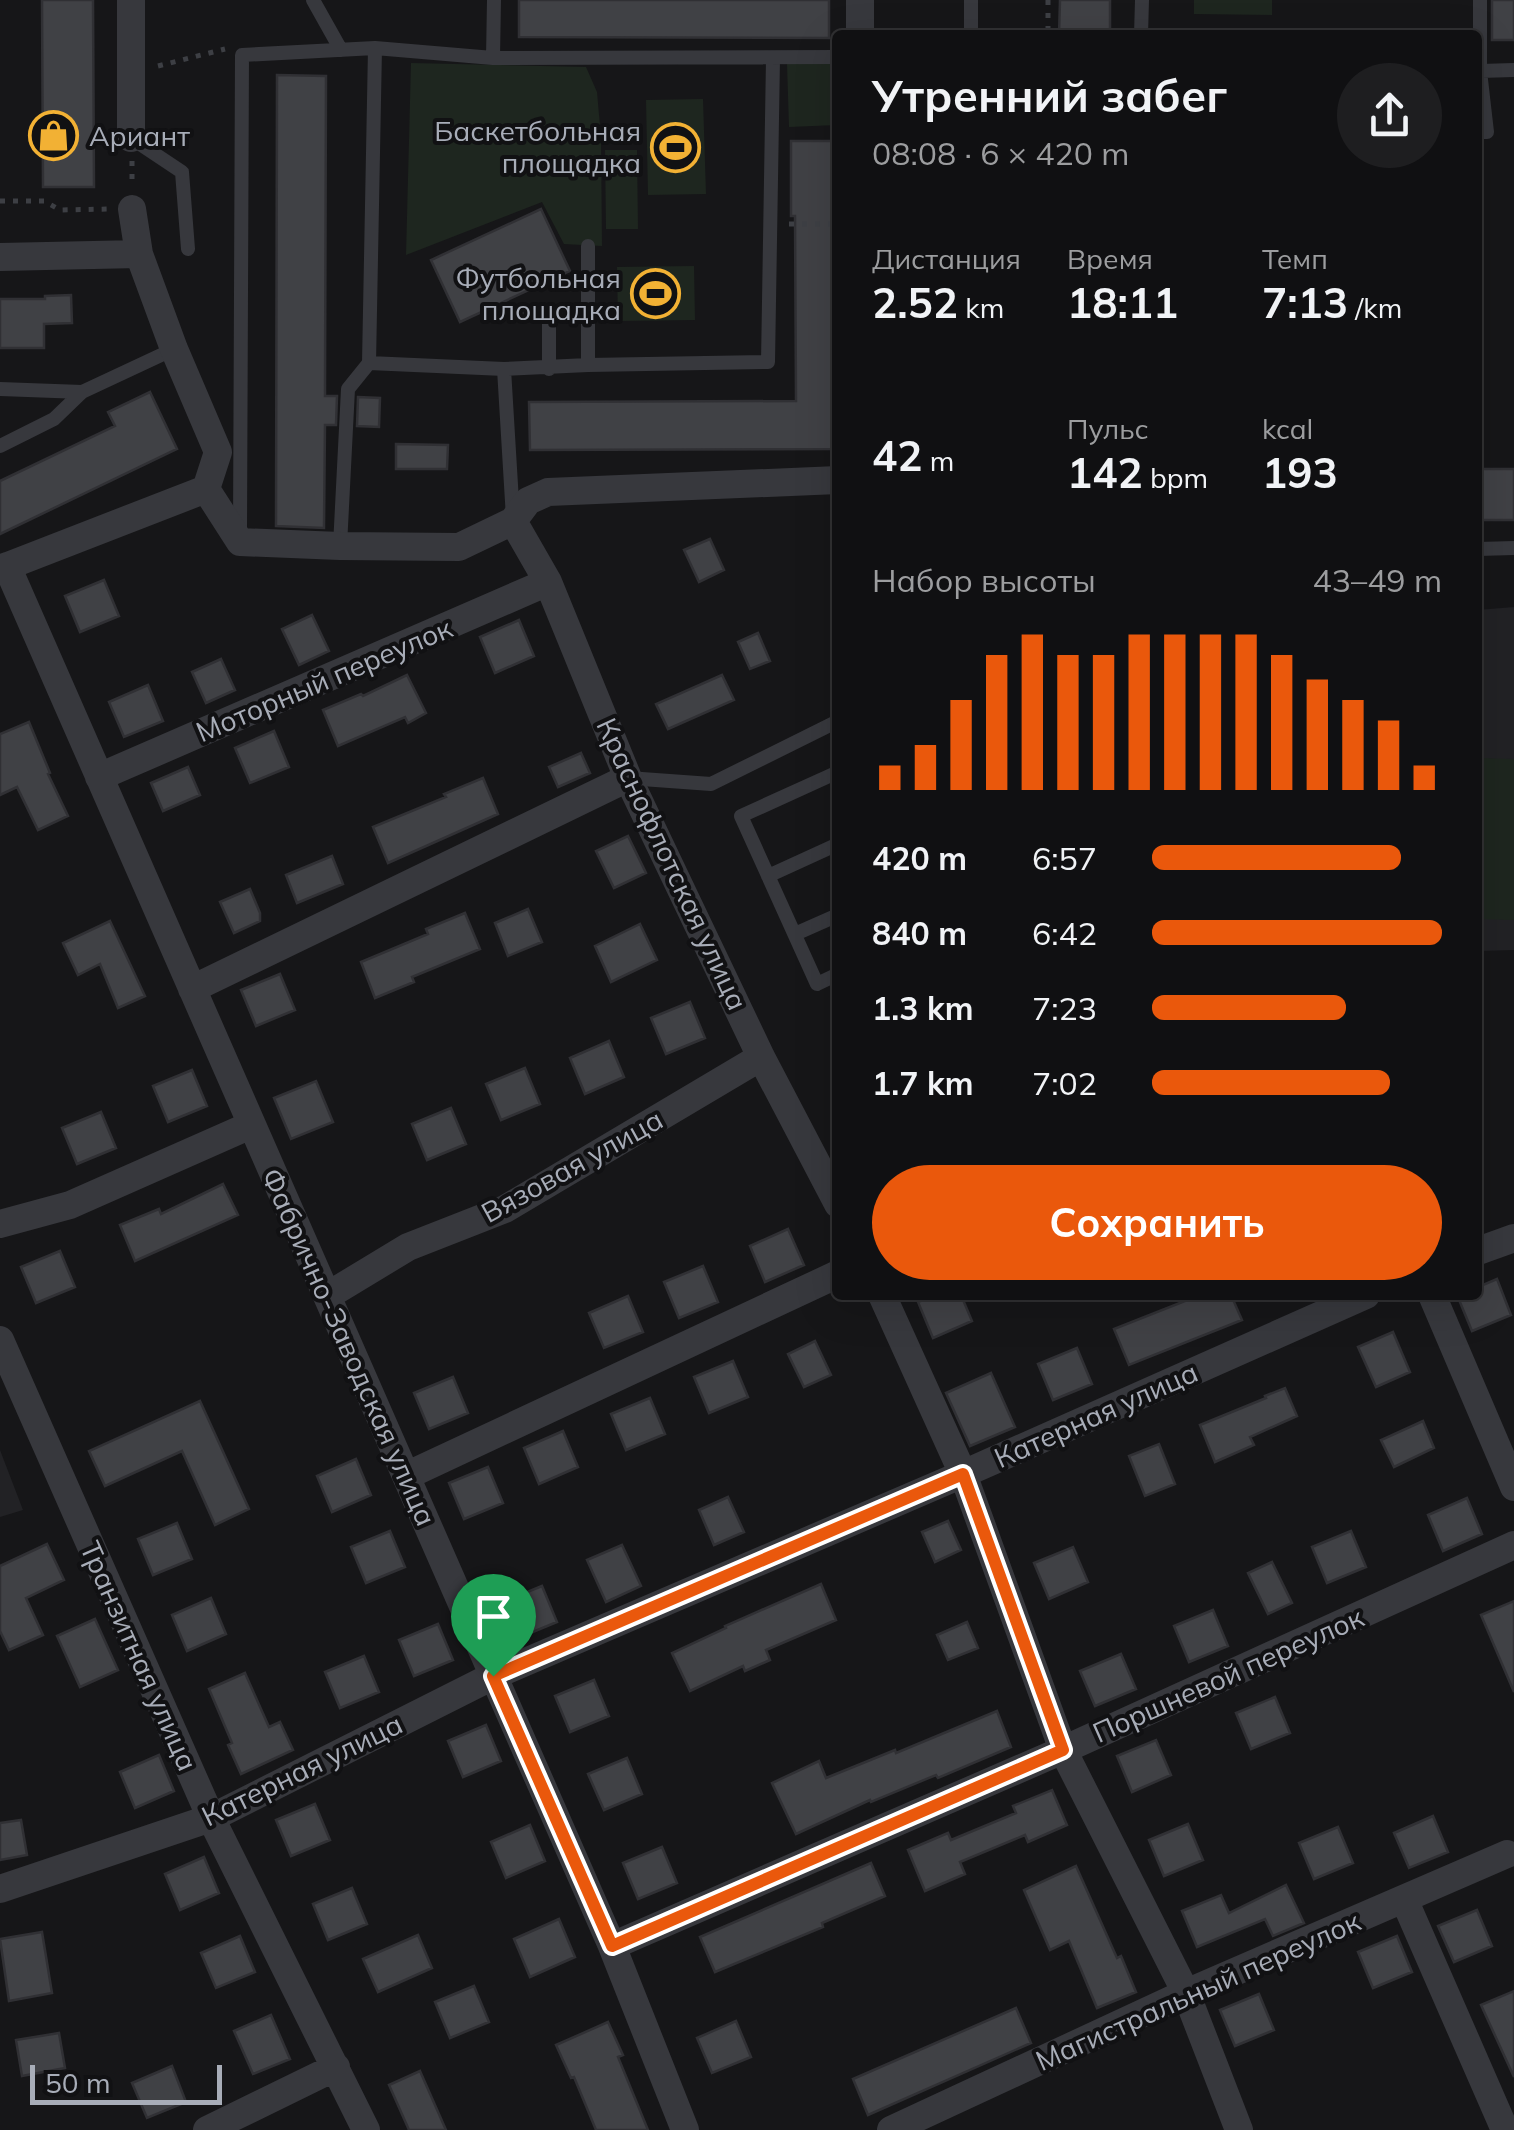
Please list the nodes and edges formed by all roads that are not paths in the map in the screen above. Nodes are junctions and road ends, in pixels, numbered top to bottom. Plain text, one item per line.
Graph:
1 (130, 0) edge
2 (313, 0) edge
3 (494, 0) edge
4 (860, 0) edge
5 (970, 0) edge
6 (1142, 0) edge
7 (1480, 0) edge
8 (860, 30) edge
9 (970, 30) edge
10 (1141, 30) edge
11 (1480, 30) edge
12 (375, 48) junction
13 (342, 50) junction
14 (493, 58) junction
15 (773, 58) junction
16 (832, 58) edge
17 (1514, 70) edge
18 (1482, 71) edge
19 (1482, 88) edge
20 (1482, 132) edge
21 (131, 138) joint
22 (132, 209) road end
23 (588, 246) dead end
24 (188, 249) dead end
25 (139, 254) junction
26 (0, 257) edge
27 (506, 312) dead end
28 (174, 349) junction
29 (370, 362) junction
30 (588, 366) junction
31 (549, 369) junction
32 (504, 370) junction
33 (0, 390) edge
34 (82, 392) junction
35 (0, 446) edge
36 (832, 480) edge
37 (206, 489) junction
38 (513, 521) junction
39 (240, 542) junction
40 (340, 546) junction
41 (1514, 548) edge
42 (1482, 549) edge
43 (3, 568) edge
44 (548, 582) junction
45 (832, 724) edge
46 (832, 775) edge
47 (99, 777) junction
48 (628, 778) junction
49 (832, 847) edge
50 (768, 876) junction
51 (832, 917) edge
52 (795, 934) junction
53 (832, 977) edge
54 (192, 989) junction
55 (762, 1057) junction
56 (251, 1125) junction
57 (832, 1192) edge
58 (0, 1224) edge
59 (1514, 1238) edge
60 (1482, 1250) edge
61 (832, 1277) edge
62 (327, 1296) junction
63 (884, 1300) edge
64 (1355, 1300) edge
65 (1434, 1300) edge
66 (0, 1340) edge
67 (963, 1474) junction
68 (406, 1476) junction
69 (1514, 1487) edge
70 (1514, 1545) edge
71 (493, 1676) junction
72 (1063, 1750) junction
73 (210, 1818) junction
74 (1506, 1854) dead end
75 (0, 1889) edge
76 (1404, 1899) junction
77 (612, 1946) junction
78 (1186, 1993) junction
79 (336, 2067) junction
80 (207, 2130) edge
81 (366, 2130) edge
82 (685, 2130) edge
83 (891, 2130) edge
84 (1239, 2130) edge
85 (1505, 2130) edge

1 - 21 street
2 - 13 lane
3 - 14 lane
4 - 8 street
5 - 9 lane
6 - 10 lane
7 - 11 lane
12 - 13 lane
12 - 14 lane
12 - 29 lane
13 - 39 lane
14 - 15 lane
15 - 16 lane
15 - 30 lane
17 - 18 lane
19 - 20 lane
21 - 24 lane
22 - 25 street
23 - 30 lane
25 - 26 street
25 - 28 street
27 - 31 lane
28 - 34 lane
28 - 37 street
29 - 32 lane
29 - 40 lane
30 - 31 lane
31 - 32 lane
32 - 38 lane
33 - 34 lane
34 - 35 lane
36 - 38 street
37 - 39 street
37 - 43 street
38 - 40 street
38 - 44 street, Краснофлотская улица
39 - 40 street
41 - 42 lane
43 - 47 street, Фабрично-Заводская улица
44 - 47 street, Моторный переулок
44 - 48 street, Краснофлотская улица
45 - 48 lane
46 - 50 lane
47 - 54 street, Фабрично-Заводская улица
48 - 54 street
48 - 55 street, Краснофлотская улица
49 - 50 lane
50 - 52 lane
51 - 52 lane
52 - 53 lane
54 - 56 street, Фабрично-Заводская улица
55 - 57 street, Краснофлотская улица
55 - 62 street, Вязовая улица
56 - 58 street
56 - 62 street, Фабрично-Заводская улица
59 - 60 street
61 - 68 street
62 - 68 street, Фабрично-Заводская улица
63 - 67 street
64 - 67 street, Катерная улица
65 - 69 street
66 - 73 street, Транзитная улица
67 - 71 street, Катерная улица
67 - 72 street
68 - 71 street, Фабрично-Заводская улица
70 - 72 street, Поршневой переулок
71 - 73 street, Катерная улица
71 - 77 street, Фабрично-Заводская улица
72 - 77 street, Поршневой переулок
72 - 78 street
73 - 75 street, Катерная улица
73 - 79 street, Транзитная улица
74 - 76 street, Магистральный переулок
76 - 78 street, Магистральный переулок
76 - 85 street
77 - 82 street, Фабрично-Заводская улица
78 - 83 street, Магистральный переулок
78 - 84 street
79 - 80 street
79 - 81 street, Транзитная улица

